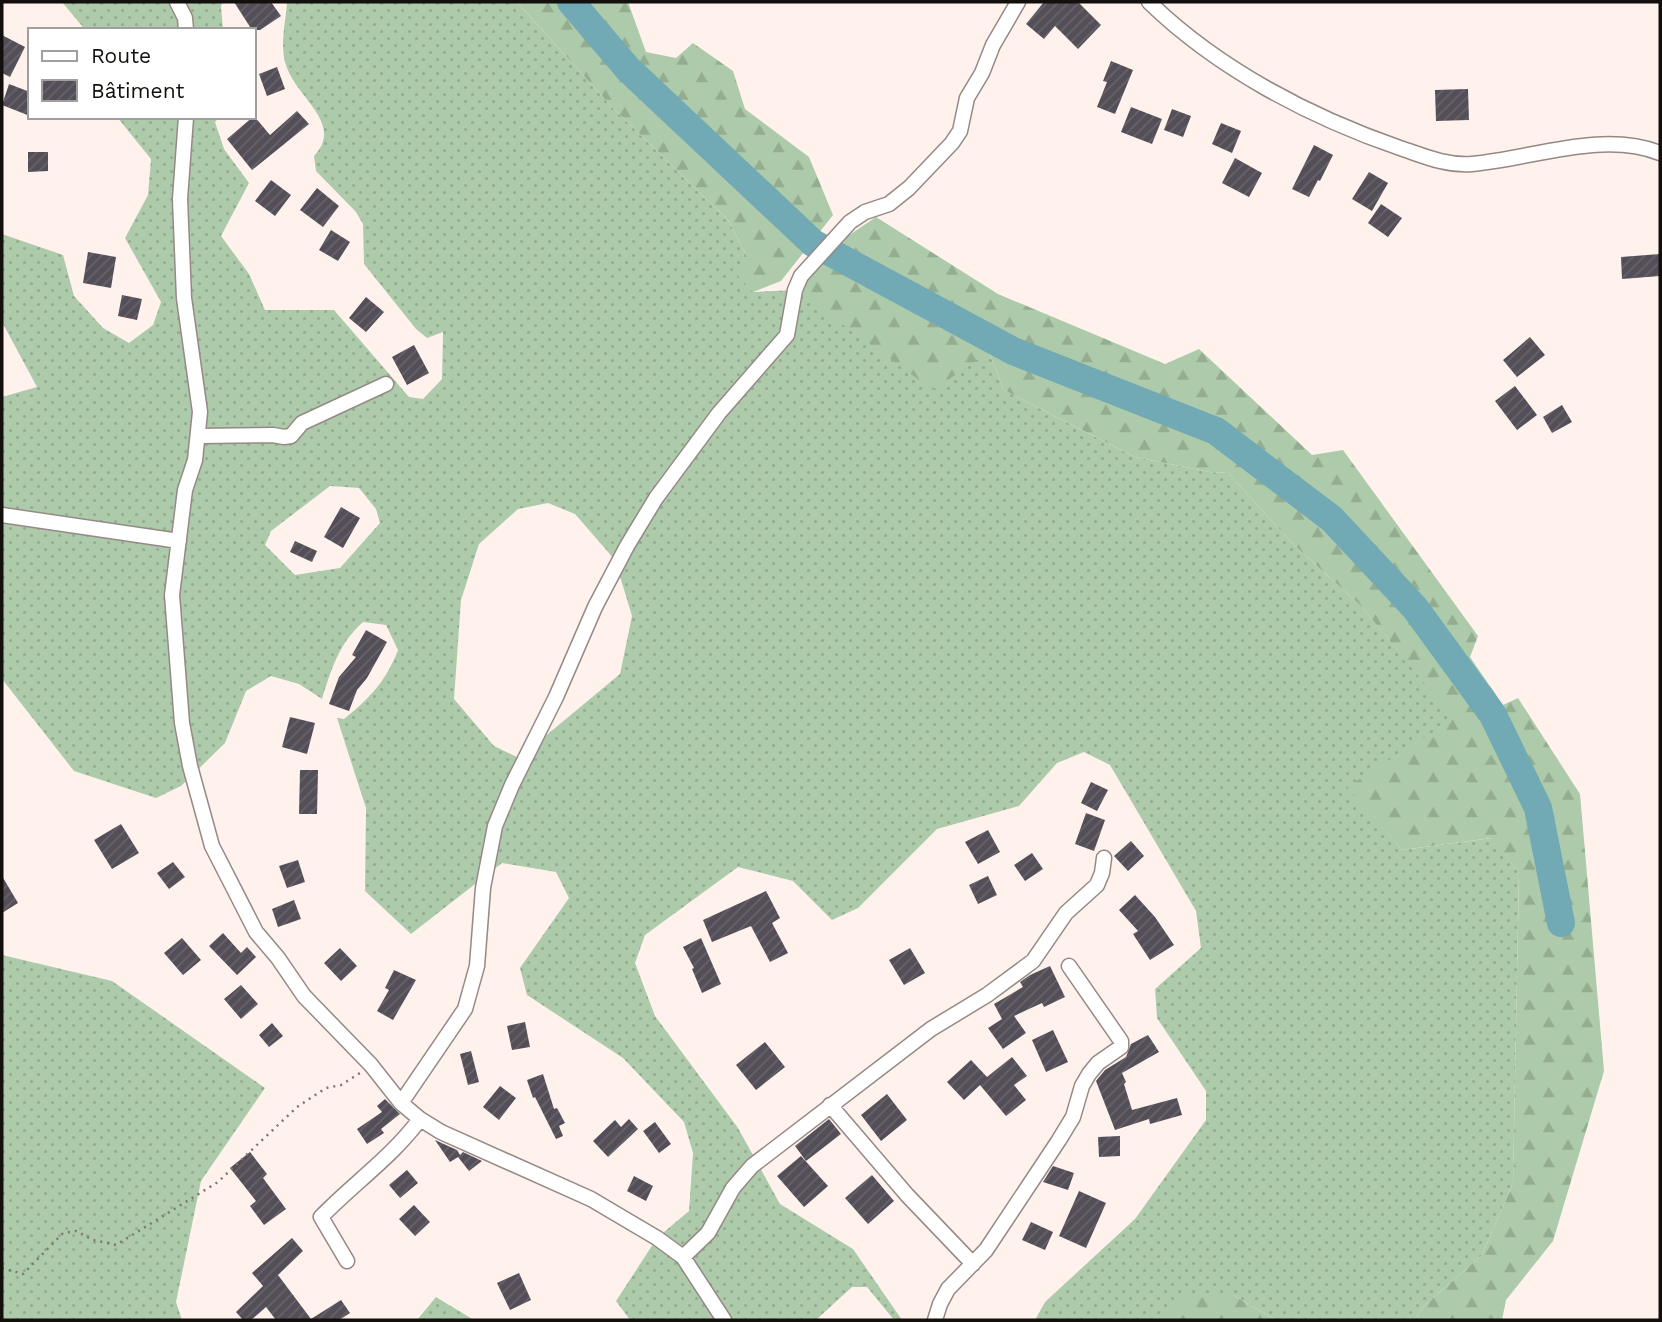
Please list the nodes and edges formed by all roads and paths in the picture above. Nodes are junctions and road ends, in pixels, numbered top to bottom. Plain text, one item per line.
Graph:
1 (177, 2) edge
2 (1018, 2) edge
3 (1149, 2) edge
4 (186, 28) edge
5 (186, 119) edge
6 (1660, 153) edge
7 (386, 384) dead end
8 (199, 436) junction
9 (2, 514) edge
10 (179, 541) junction
11 (1104, 858) dead end
12 (1069, 966) dead end
13 (371, 1065) junction
14 (401, 1103) junction
15 (830, 1105) junction
16 (420, 1119) junction
17 (683, 1256) junction
18 (347, 1261) dead end
19 (973, 1264) junction
20 (2, 1268) edge
21 (724, 1320) edge
22 (935, 1320) edge

1 - 4 street
2 - 14 street
3 - 6 street
5 - 8 street
7 - 8 street
8 - 10 street
9 - 10 street
10 - 13 street
11 - 15 street
12 - 19 street
13 - 14 street
13 - 20 path
14 - 16 street
15 - 17 street
15 - 19 street
16 - 17 street
16 - 18 street
17 - 21 street
19 - 22 street

